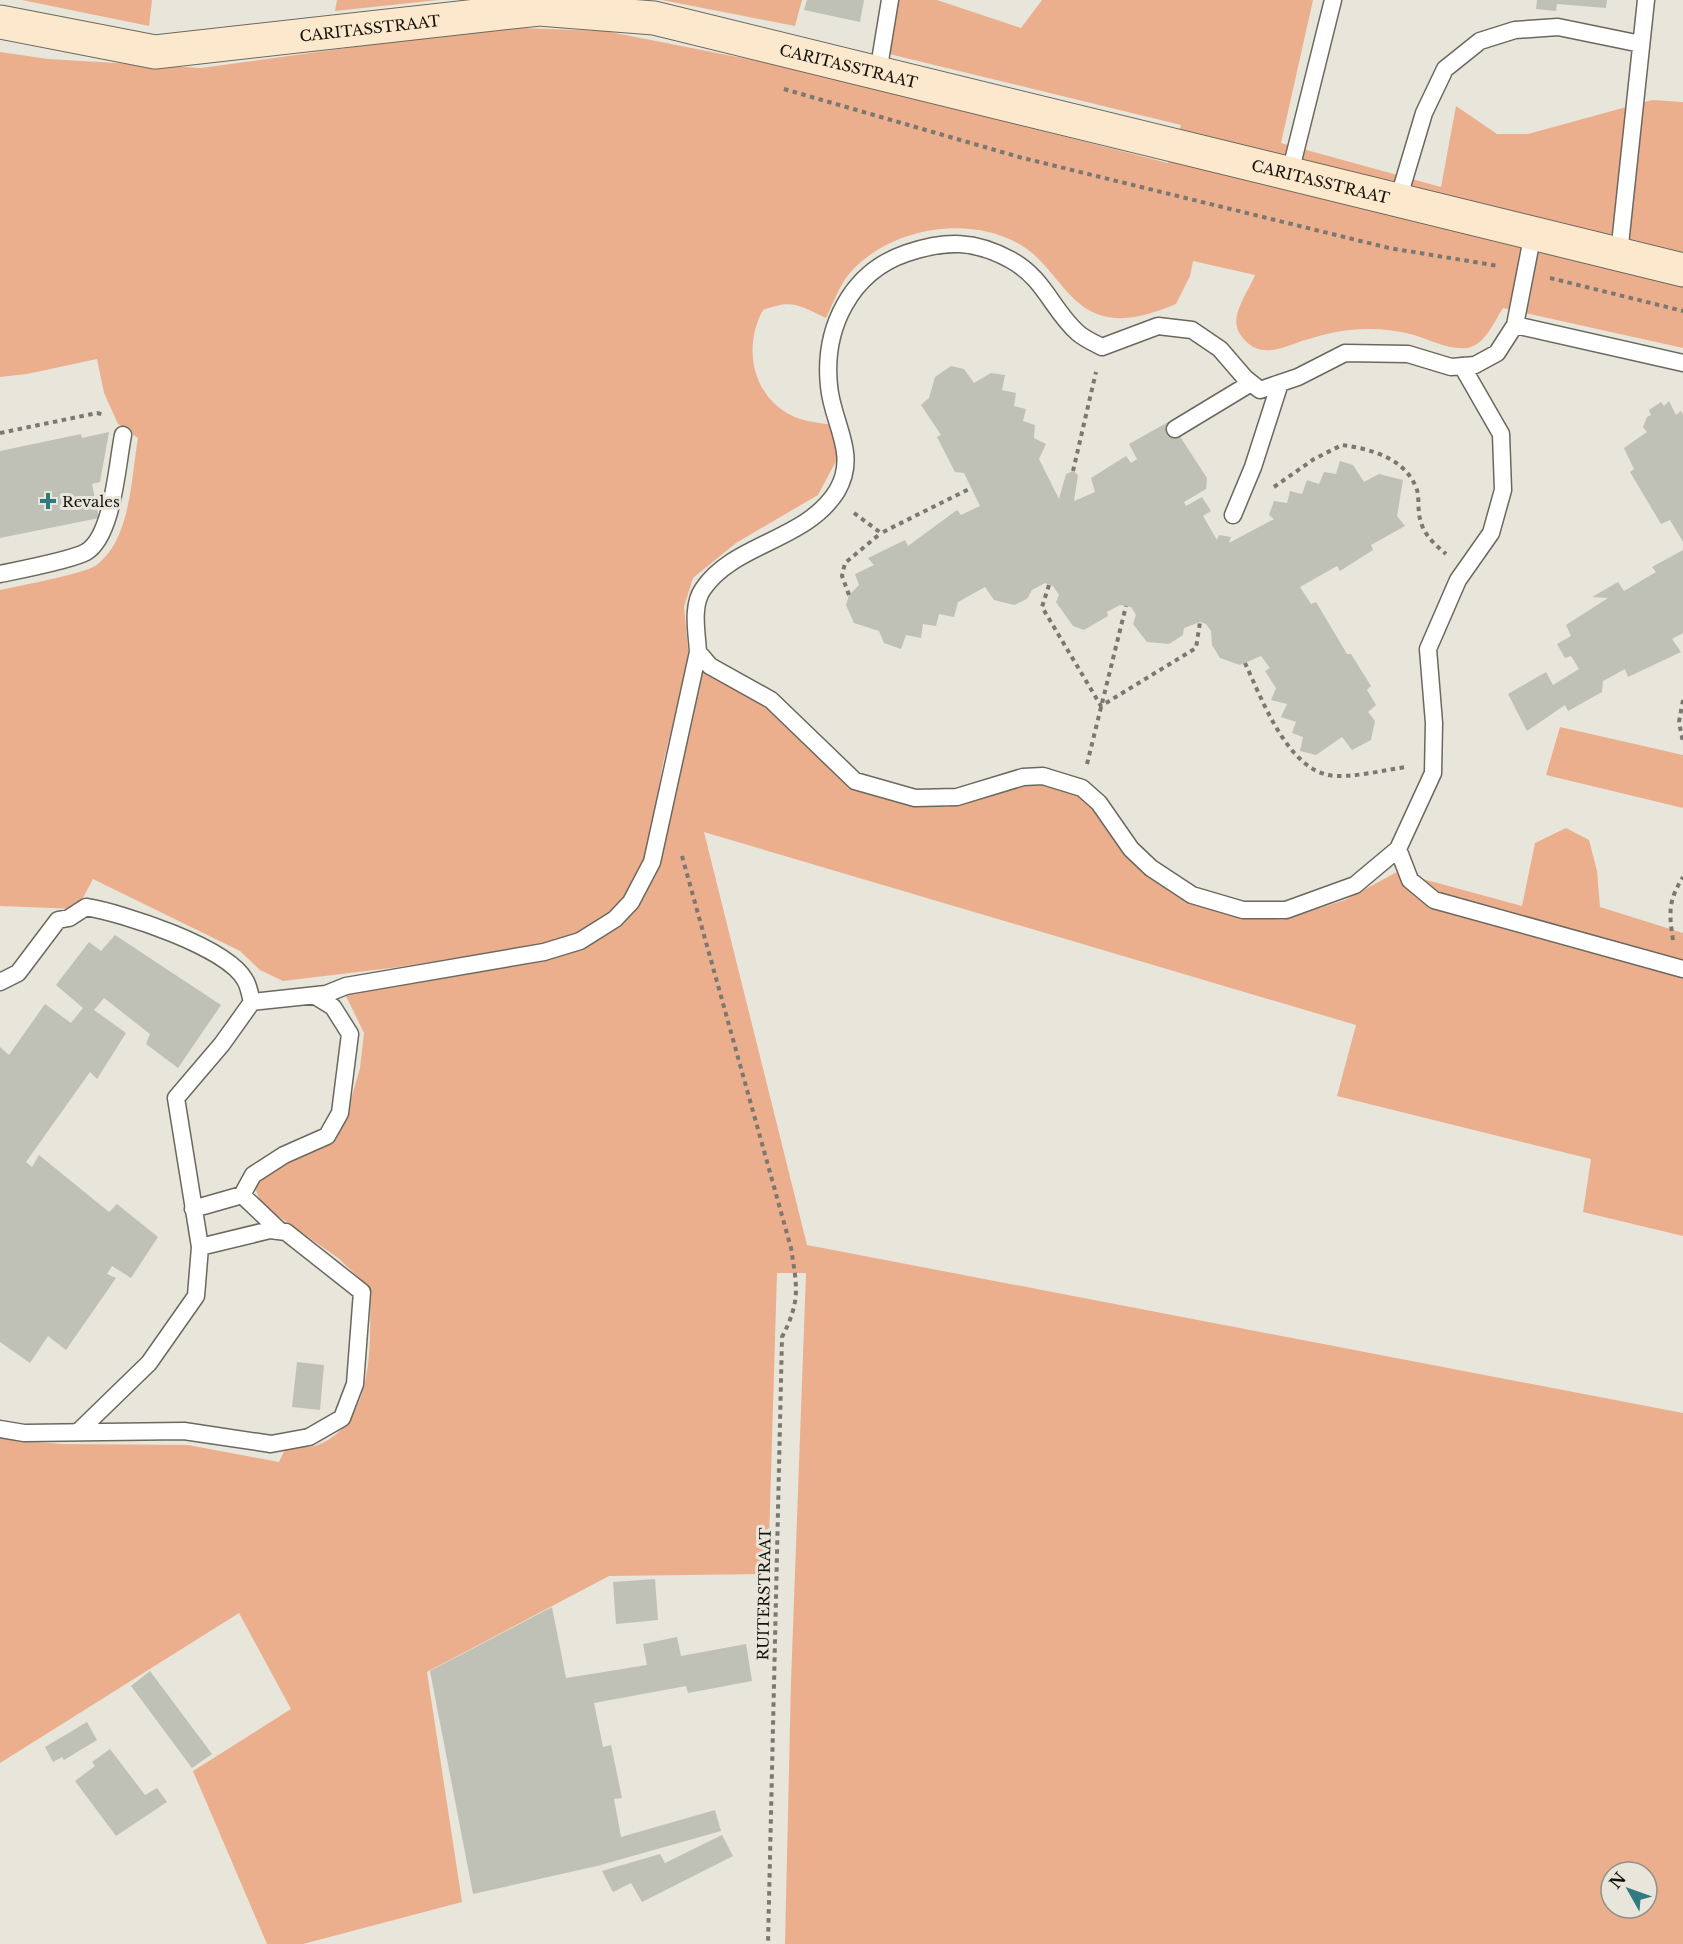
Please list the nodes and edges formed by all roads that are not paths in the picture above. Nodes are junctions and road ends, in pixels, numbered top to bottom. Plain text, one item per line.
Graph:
1 (890, 0) edge
2 (1332, 0) edge
3 (1646, 0) edge
4 (0, 22) edge
5 (1641, 44) junction
6 (878, 73) junction
7 (1290, 173) junction
8 (1398, 200) junction
9 (1533, 233) junction
10 (1619, 254) junction
11 (1683, 270) edge
12 (1515, 325) junction
13 (1683, 363) edge
14 (1462, 366) junction
15 (1251, 383) junction
16 (1280, 383) junction
17 (1175, 429) dead end
18 (123, 435) road end
19 (1233, 515) road end
20 (0, 574) edge
21 (698, 652) junction
22 (1398, 849) junction
23 (1683, 969) edge
24 (0, 982) edge
25 (315, 996) junction
26 (252, 1002) junction
27 (242, 1195) junction
28 (194, 1209) junction
29 (280, 1231) junction
30 (200, 1247) junction
31 (0, 1429) edge
32 (78, 1432) junction

1 - 6 lane
2 - 7 lane
3 - 5 lane
4 - 6 street, CARITASSTRAAT
5 - 8 lane
5 - 10 lane
6 - 7 street, CARITASSTRAAT
7 - 8 street, CARITASSTRAAT
8 - 9 street, CARITASSTRAAT
9 - 10 street, CARITASSTRAAT
9 - 12 lane
10 - 11 street, CARITASSTRAAT
12 - 13 lane
12 - 14 lane
14 - 16 lane
14 - 22 lane
15 - 16 lane
15 - 17 lane
15 - 21 lane
16 - 19 lane
18 - 20 lane
21 - 22 lane
21 - 25 lane
22 - 23 lane
24 - 26 lane
25 - 26 lane
25 - 27 lane
26 - 28 lane
27 - 28 lane
27 - 29 lane
28 - 30 lane
29 - 30 lane
29 - 32 lane
30 - 32 lane
31 - 32 lane

